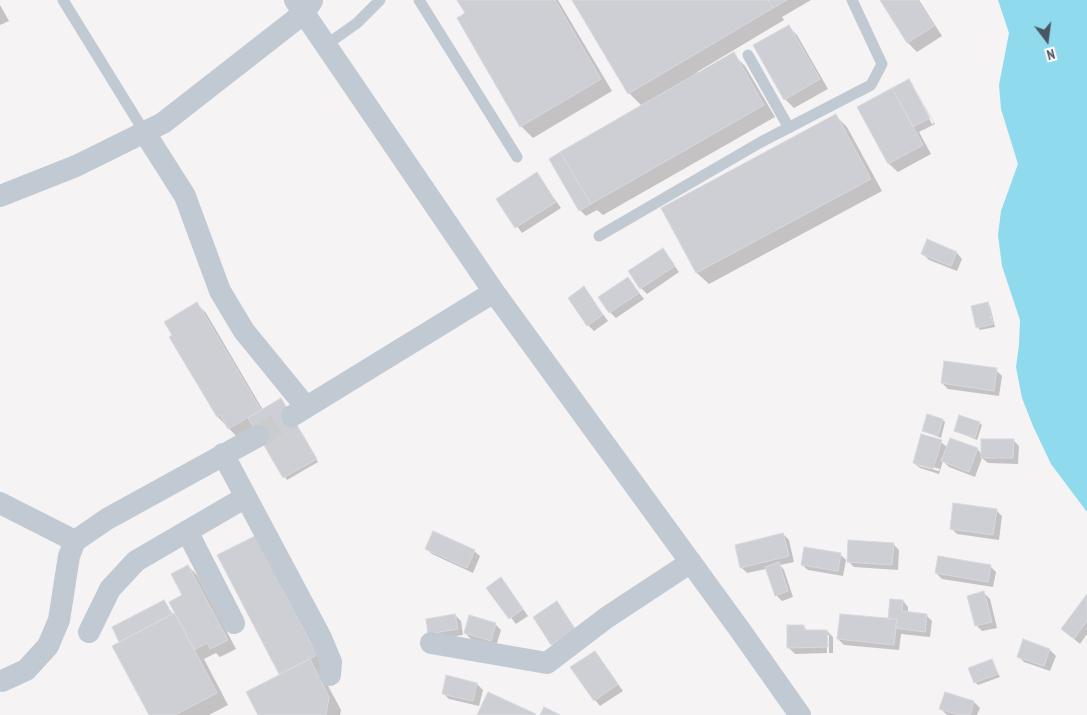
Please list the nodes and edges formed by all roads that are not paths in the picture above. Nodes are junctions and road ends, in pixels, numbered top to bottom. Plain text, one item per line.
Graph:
1 (63, 0) edge
2 (380, 0) edge
3 (419, 0) edge
4 (852, 0) edge
5 (304, 4) edge
6 (326, 44) junction
7 (748, 55) dead end
8 (789, 128) junction
9 (145, 133) junction
10 (517, 157) dead end
11 (0, 196) edge
12 (599, 236) dead end
13 (494, 292) junction
14 (258, 436) tunnel mouth
15 (223, 454) junction
16 (246, 496) junction
17 (0, 503) edge
18 (187, 531) junction
19 (75, 541) junction
20 (691, 562) junction
21 (234, 622) dead end
22 (88, 632) dead end
23 (431, 643) dead end
24 (330, 674) dead end
25 (2, 682) dead end
26 (800, 715) edge

1 - 9 lane
2 - 6 lane
3 - 10 lane
4 - 8 lane
5 - 6 street
5 - 9 street
6 - 13 street
7 - 8 lane
8 - 12 lane
9 - 11 street
9 - 13 street
13 - 20 street
14 - 15 street
15 - 16 street
15 - 19 street
16 - 18 street
16 - 24 street
17 - 19 street
18 - 21 street
18 - 22 street
19 - 25 street
20 - 23 street
20 - 26 street

